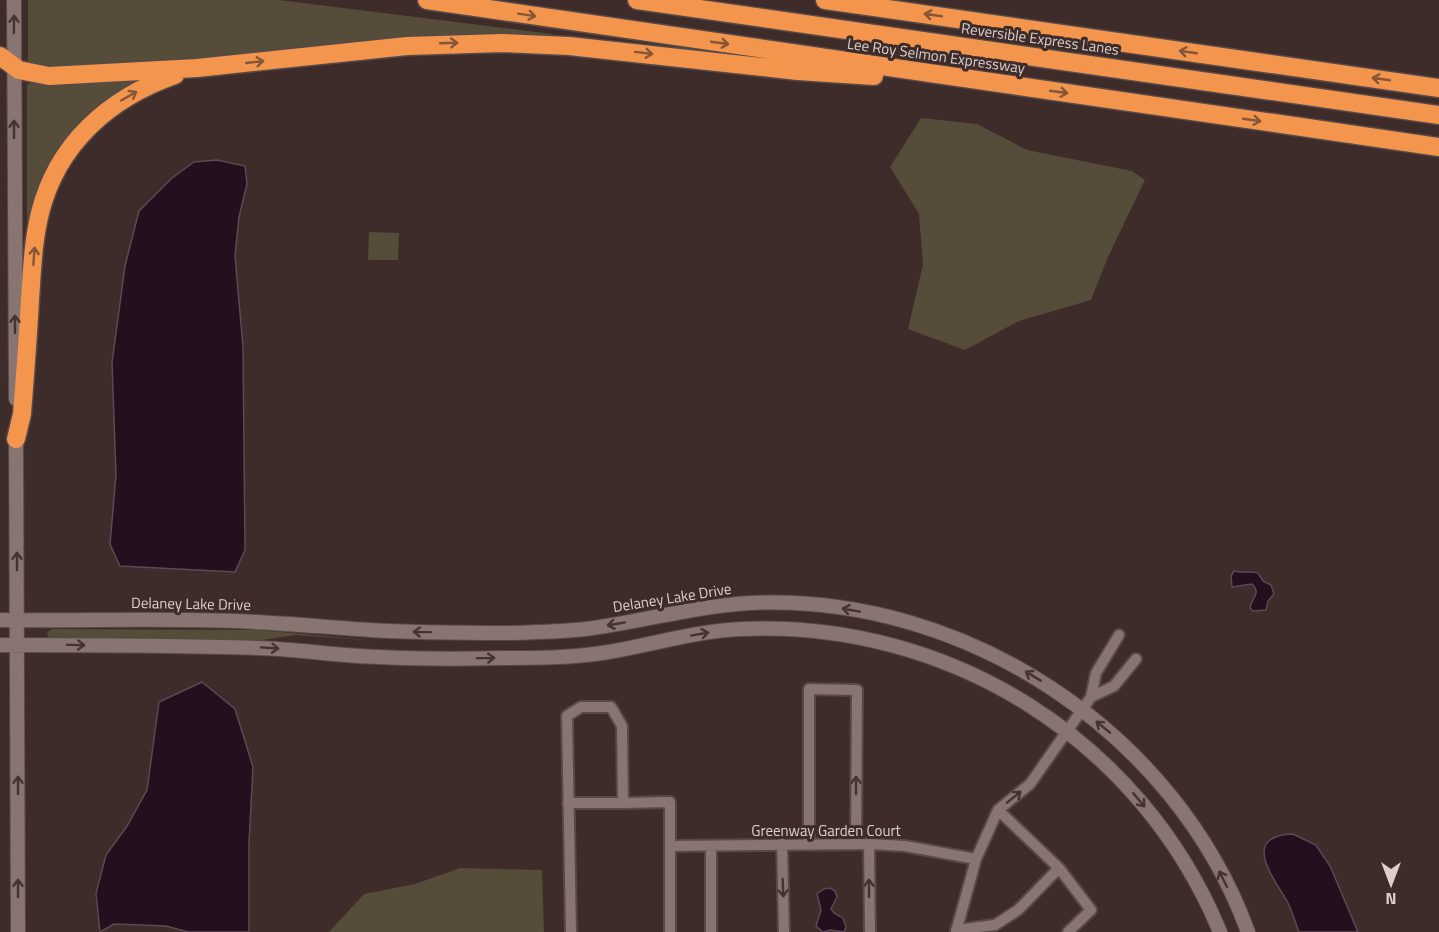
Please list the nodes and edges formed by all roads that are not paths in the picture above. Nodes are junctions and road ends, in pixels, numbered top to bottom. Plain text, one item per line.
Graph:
1 (14, 0) edge
2 (427, 0) edge
3 (637, 0) edge
4 (825, 0) edge
5 (857, 0) edge
6 (890, 9) junction
7 (7, 62) edge
8 (197, 68) junction
9 (1001, 84) junction
10 (1439, 88) edge
11 (1439, 115) edge
12 (1439, 147) edge
13 (16, 439) junction
14 (0, 620) edge
15 (17, 620) junction
16 (1119, 635) dead end
17 (0, 645) edge
18 (17, 645) junction
19 (1136, 659) dead end
20 (1091, 697) junction
21 (1081, 709) junction
22 (1067, 730) junction
23 (568, 803) junction
24 (623, 803) junction
25 (998, 810) junction
26 (782, 844) junction
27 (809, 844) junction
28 (856, 844) junction
29 (869, 844) junction
30 (670, 846) junction
31 (711, 846) junction
32 (976, 859) junction
33 (1059, 868) junction
34 (956, 931) edge
35 (18, 932) edge
36 (571, 932) edge
37 (670, 932) edge
38 (711, 932) edge
39 (784, 932) edge
40 (870, 932) edge
41 (1068, 932) edge
42 (1220, 932) edge
43 (1248, 932) edge

7 -> 1 street
2 -> 9 highway, Lee Roy Selmon Expressway
3 - 11 highway, Reversible Express Lanes
4 - 6 highway
5 - 6 highway
10 -> 6 highway
7 - 8 highway
13 -> 7 street
8 -> 9 highway
13 -> 8 highway
9 -> 12 highway, Lee Roy Selmon Expressway
15 -> 13 street
14 - 15 street, Delaney Lake Drive
15 - 18 street
21 -> 15 street, Delaney Lake Drive
16 - 20 street
17 - 18 street
18 -> 22 street
35 -> 18 street
19 - 20 street
20 - 21 street
21 - 22 street
43 -> 21 street, Delaney Lake Drive
25 -> 22 street
22 -> 42 street
23 - 24 street
23 - 24 street
23 - 36 street
24 - 30 street
25 - 32 street
25 - 33 street
26 - 27 street, Greenway Garden Court
26 - 31 street, Greenway Garden Court
26 -> 39 street
27 - 28 street, Greenway Garden Court
28 -> 27 street
28 - 29 street, Greenway Garden Court
29 - 32 street, Greenway Garden Court
40 -> 29 street
30 - 31 street, Greenway Garden Court
30 - 37 street
31 - 38 street
32 - 34 street
33 - 34 street
33 - 41 street

